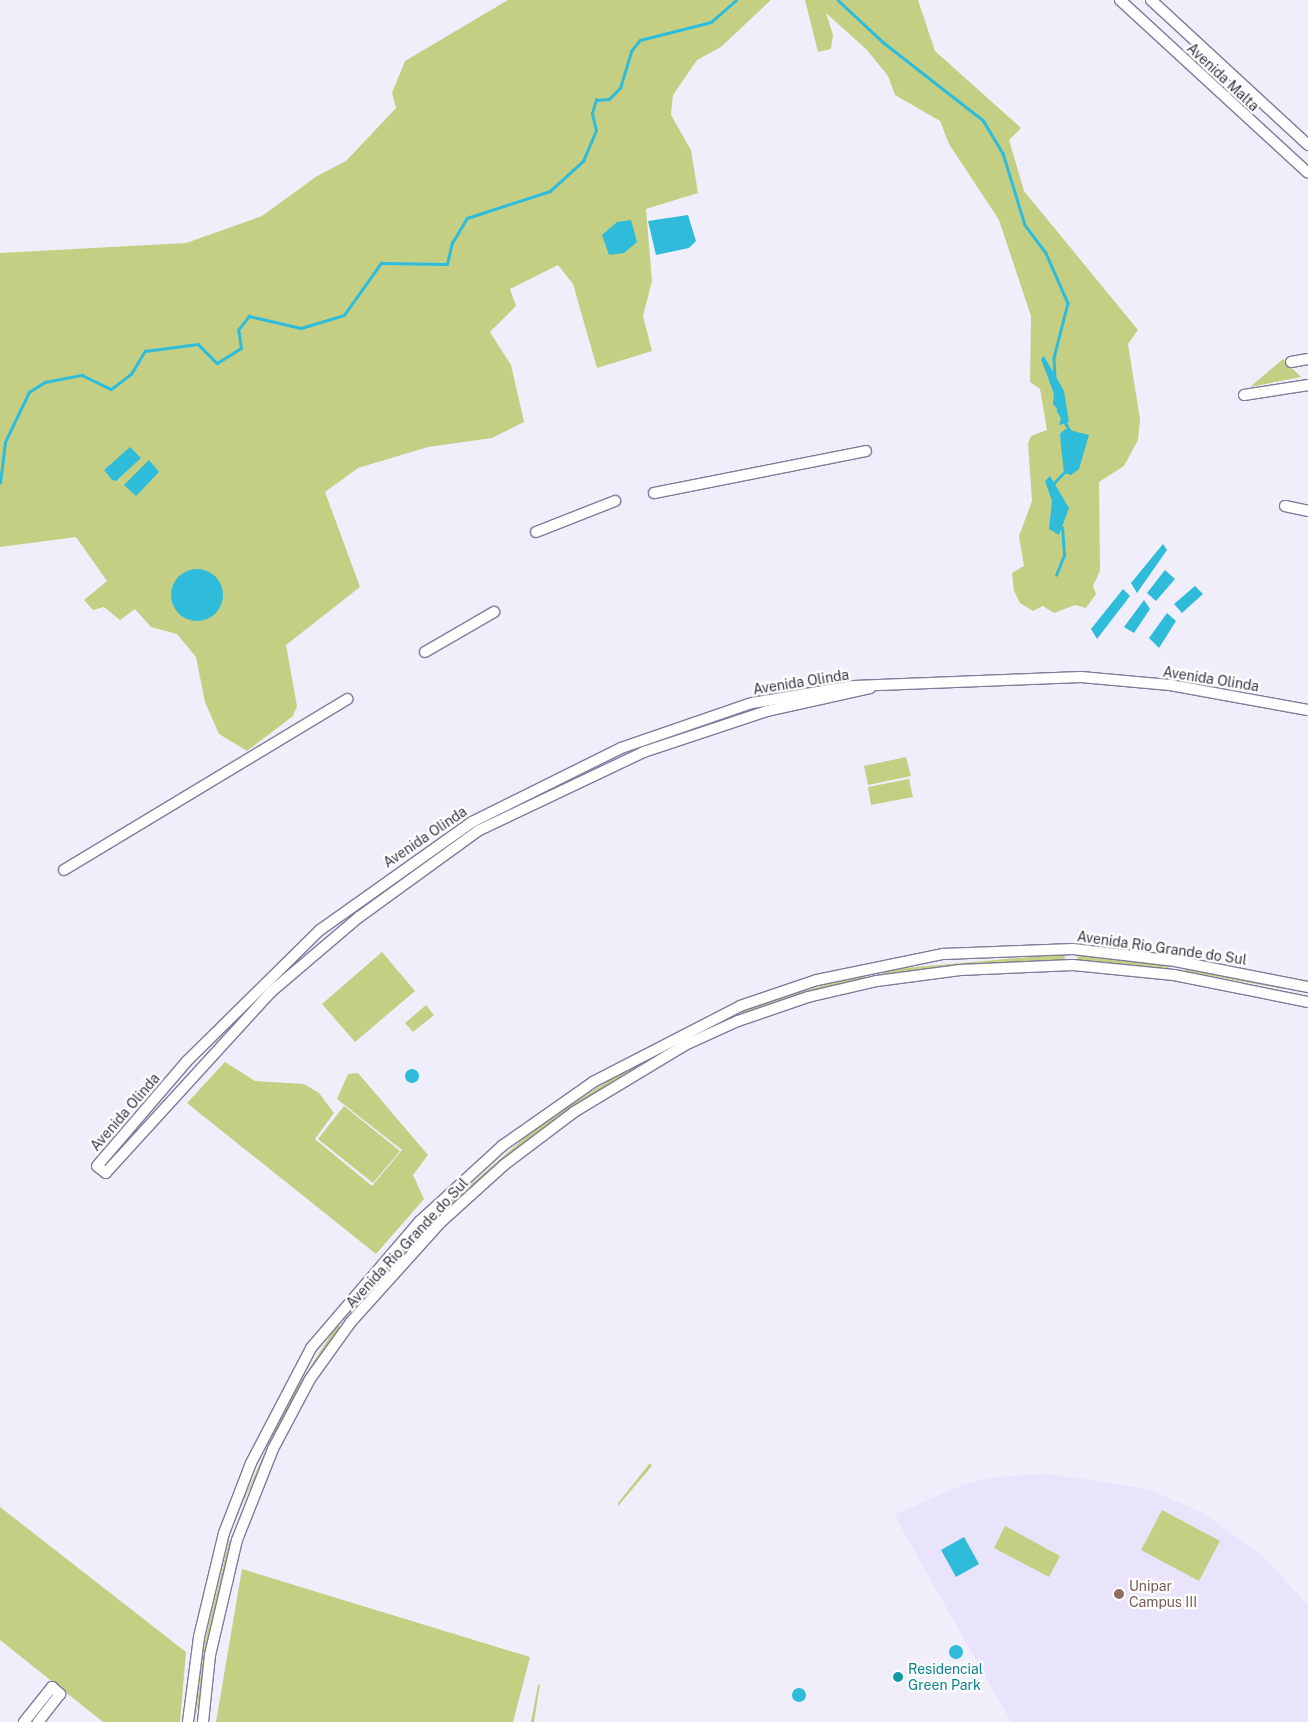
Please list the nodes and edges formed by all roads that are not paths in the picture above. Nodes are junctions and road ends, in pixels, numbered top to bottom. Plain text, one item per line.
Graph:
1 (1120, 0) edge
2 (1151, 0) edge
3 (1308, 145) edge
4 (1308, 173) edge
5 (1308, 359) edge
6 (1290, 362) dead end
7 (1308, 385) edge
8 (1244, 396) dead end
9 (866, 451) dead end
10 (654, 493) dead end
11 (615, 502) dead end
12 (1285, 506) dead end
13 (1308, 511) edge
14 (536, 532) dead end
15 (494, 612) dead end
16 (425, 652) dead end
17 (870, 688) junction
18 (347, 699) dead end
19 (752, 703) junction
20 (1308, 710) edge
21 (755, 714) junction
22 (572, 771) junction
23 (577, 781) junction
24 (64, 870) dead end
25 (367, 895) junction
26 (376, 905) junction
27 (874, 966) junction
28 (877, 981) junction
29 (1308, 987) edge
30 (1308, 1002) edge
31 (733, 1009) junction
32 (738, 1021) junction
33 (24, 1722) edge
34 (38, 1722) edge
35 (188, 1722) edge
36 (203, 1722) edge

1 - 4 street, Avenida Malta
2 - 3 street, Avenida Malta
5 - 6 street
7 - 8 street
9 - 10 street
11 - 14 street
12 - 13 street
15 - 16 street
17 - 19 street, Avenida Olinda
17 - 20 street, Avenida Olinda
17 - 21 street, Avenida Olinda
18 - 24 street
19 - 21 street
19 - 22 street, Avenida Olinda
21 - 23 street, Avenida Olinda
22 - 23 street
22 - 25 street, Avenida Olinda
23 - 26 street, Avenida Olinda
25 - 26 street
25 - 26 street, Avenida Olinda
27 - 28 street
27 - 29 street, Avenida Rio Grande do Sul
27 - 31 street, Avenida Rio Grande do Sul
28 - 30 street, Avenida Rio Grande do Sul
28 - 32 street, Avenida Rio Grande do Sul
31 - 32 street
31 - 35 street, Avenida Rio Grande do Sul
32 - 36 street, Avenida Rio Grande do Sul
33 - 34 street

